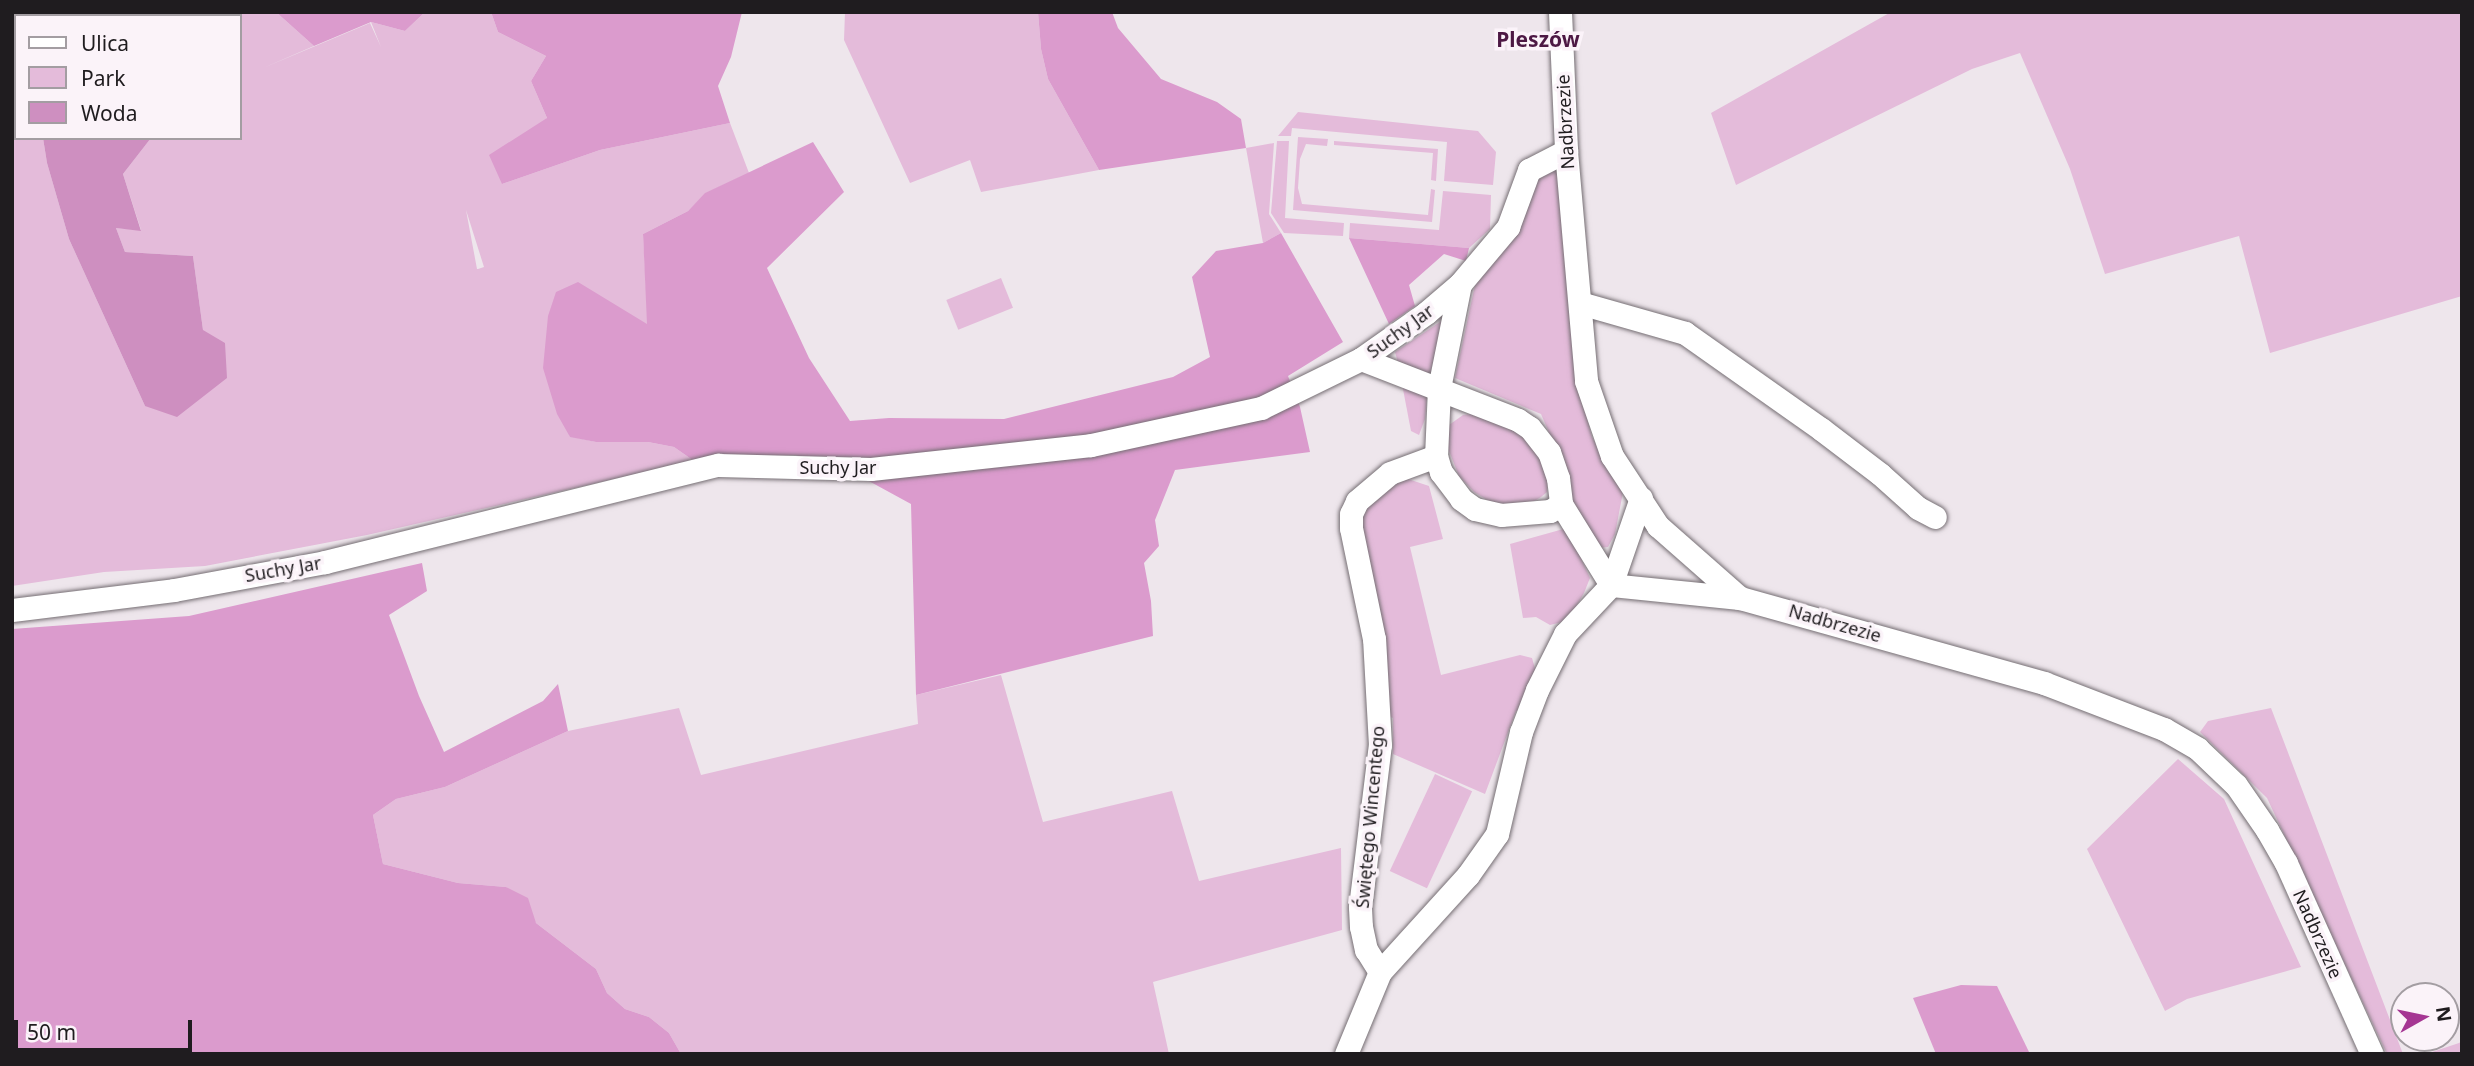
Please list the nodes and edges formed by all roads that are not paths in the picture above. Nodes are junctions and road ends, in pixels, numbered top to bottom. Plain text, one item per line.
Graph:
1 (1560, 12) edge
2 (1566, 151) junction
3 (1460, 284) junction
4 (1580, 303) junction
5 (1361, 359) junction
6 (1439, 388) junction
7 (1436, 456) junction
8 (1641, 498) junction
9 (1561, 504) junction
10 (1935, 517) dead end
11 (1611, 585) junction
12 (1740, 598) junction
13 (12, 610) edge
14 (1380, 972) junction
15 (1346, 1054) edge
16 (2372, 1054) edge

1 - 2 street, Nadbrzezie
2 - 3 street, Suchy Jar
2 - 4 street, Nadbrzezie
3 - 5 street, Suchy Jar
3 - 6 street
4 - 8 street, Nadbrzezie
4 - 10 street
5 - 6 street
5 - 13 street, Suchy Jar
6 - 7 street
6 - 9 street
7 - 9 street
7 - 14 street, Świętego Wincentego
8 - 11 street
8 - 12 street, Nadbrzezie
9 - 11 street
11 - 12 street
11 - 14 street
12 - 16 street, Nadbrzezie
14 - 15 street

